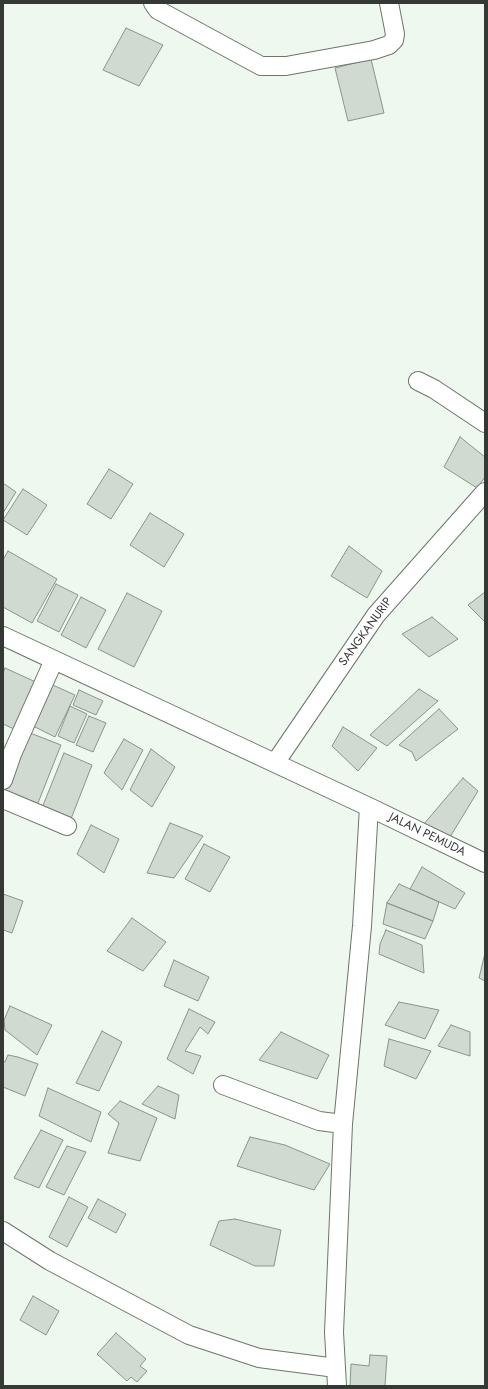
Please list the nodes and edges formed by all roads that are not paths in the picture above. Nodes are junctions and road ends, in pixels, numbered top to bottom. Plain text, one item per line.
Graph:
1 (153, 3) edge
2 (389, 3) edge
3 (418, 381) dead end
4 (485, 423) edge
5 (485, 492) edge
6 (3, 636) edge
7 (54, 660) junction
8 (275, 763) junction
9 (3, 780) edge
10 (3, 799) edge
11 (369, 807) junction
12 (67, 826) dead end
13 (485, 863) edge
14 (223, 1085) dead end
15 (343, 1124) junction
16 (3, 1231) edge
17 (336, 1368) junction
18 (338, 1386) edge

1 - 2 street
3 - 4 street
5 - 8 street, SANGKANURIP
6 - 7 street, JALAN PEMUDA
7 - 8 street, JALAN PEMUDA
7 - 9 street
8 - 11 street, JALAN PEMUDA
10 - 12 street
11 - 13 street, JALAN PEMUDA
11 - 15 street
14 - 15 street
15 - 17 street
16 - 17 street
17 - 18 street

